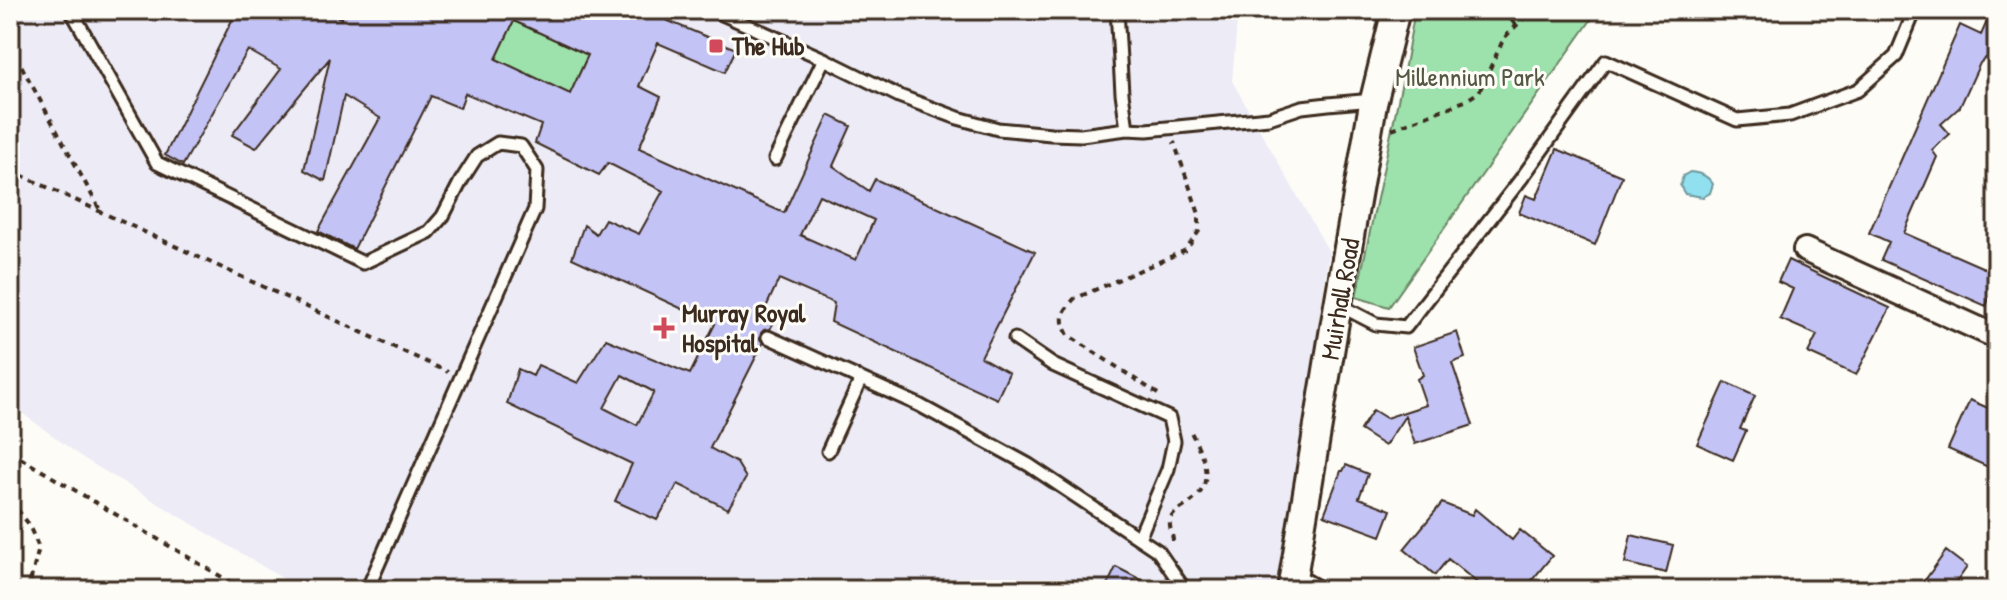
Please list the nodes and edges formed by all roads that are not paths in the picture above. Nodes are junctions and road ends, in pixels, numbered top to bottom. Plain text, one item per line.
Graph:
1 (71, 10) edge
2 (713, 10) edge
3 (1117, 10) edge
4 (1396, 10) edge
5 (1915, 10) edge
6 (824, 59) junction
7 (1373, 104) junction
8 (1127, 129) junction
9 (775, 159) dead end
10 (1805, 250) dead end
11 (1339, 305) junction
12 (768, 337) dead end
13 (1997, 337) edge
14 (1015, 339) dead end
15 (861, 379) junction
16 (828, 451) dead end
17 (1139, 538) junction
18 (1292, 582) edge
19 (367, 590) edge
20 (1185, 590) edge
21 (1323, 590) edge

1 - 19 lane
2 - 6 lane
3 - 8 lane
4 - 7 street, Muirhall Road
5 - 11 lane
6 - 8 lane
6 - 9 lane
7 - 8 lane
7 - 11 street, Muirhall Road
10 - 13 street
11 - 18 street, Muirhall Road
12 - 15 lane
14 - 17 lane
15 - 16 lane
15 - 17 lane
17 - 20 lane
18 - 21 lane

